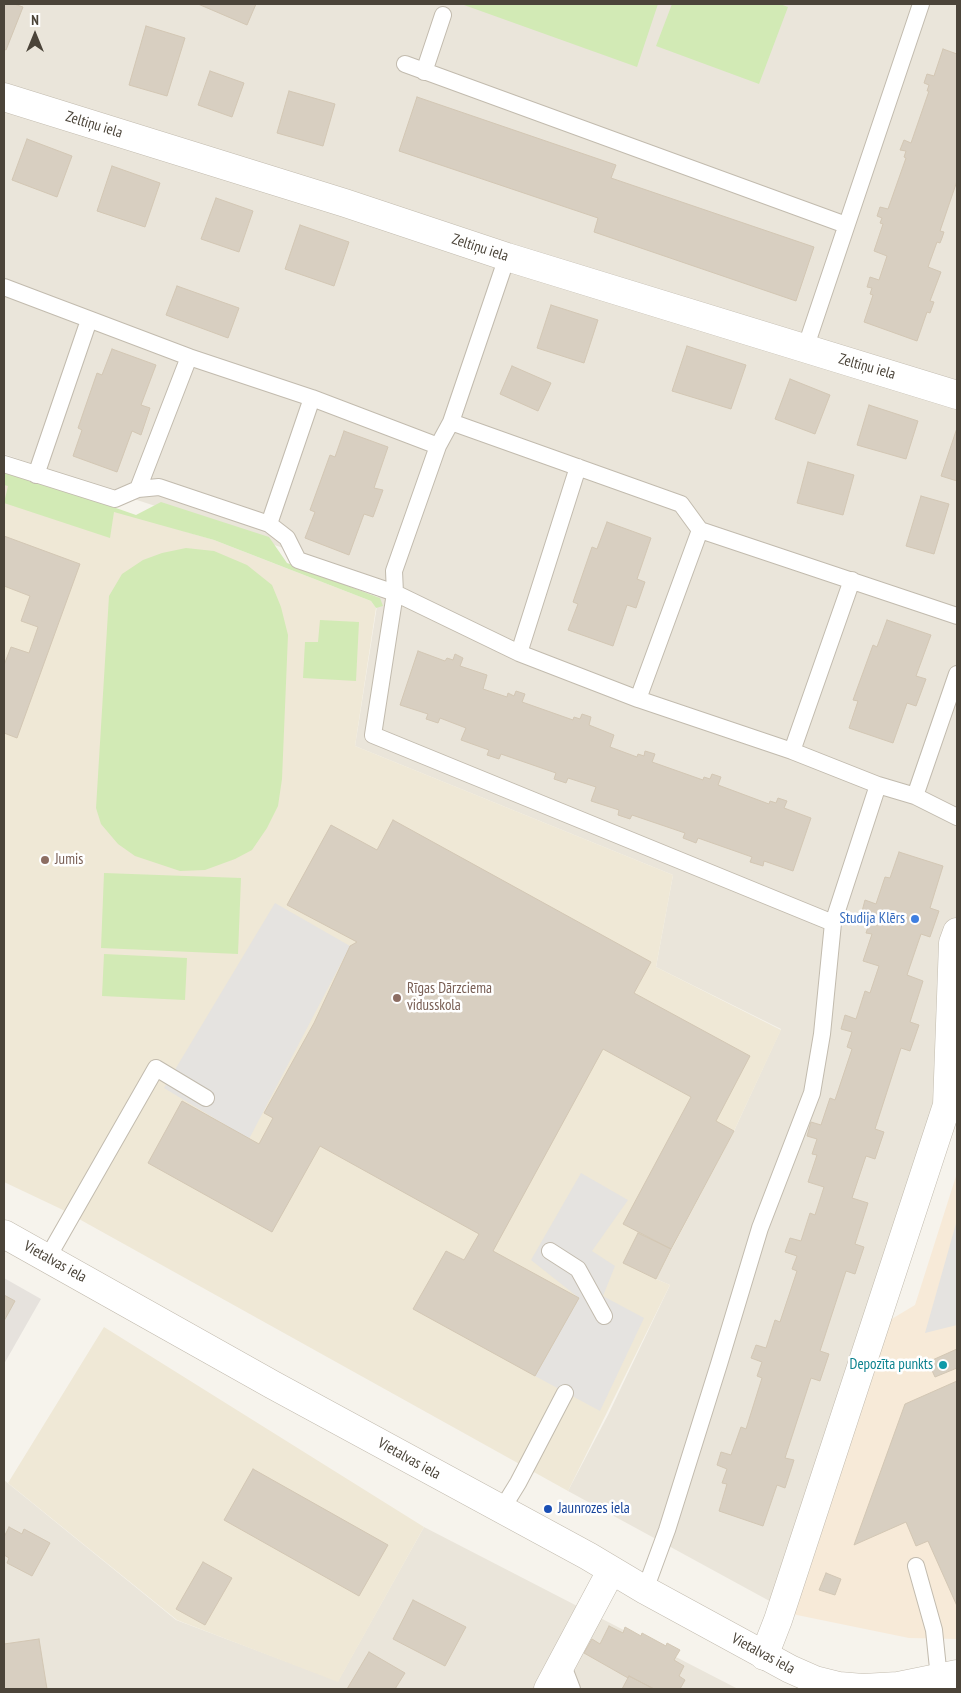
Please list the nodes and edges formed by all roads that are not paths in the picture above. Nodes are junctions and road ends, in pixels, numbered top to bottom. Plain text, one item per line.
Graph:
1 (921, 4) edge
2 (443, 15) dead end
3 (404, 64) dead end
4 (424, 72) junction
5 (4, 97) edge
6 (846, 225) junction
7 (508, 257) junction
8 (4, 287) edge
9 (88, 320) junction
10 (805, 349) junction
11 (189, 357) junction
12 (957, 395) edge
13 (312, 398) junction
14 (451, 422) junction
15 (438, 446) junction
16 (4, 464) edge
17 (578, 468) junction
18 (36, 475) junction
19 (138, 488) junction
20 (269, 524) junction
21 (700, 530) junction
22 (852, 580) junction
23 (395, 593) junction
24 (957, 616) edge
25 (519, 653) junction
26 (957, 674) edge
27 (638, 699) junction
28 (792, 751) junction
29 (878, 785) junction
30 (915, 796) junction
31 (957, 817) edge
32 (833, 923) junction
33 (957, 932) edge
34 (206, 1098) dead end
35 (4, 1234) edge
36 (550, 1251) dead end
37 (48, 1258) junction
38 (604, 1316) dead end
39 (565, 1393) dead end
40 (502, 1509) junction
41 (916, 1566) dead end
42 (612, 1571) junction
43 (645, 1590) junction
44 (764, 1656) junction
45 (562, 1663) junction
46 (948, 1676) edge
47 (814, 1684) edge
48 (548, 1689) edge
49 (572, 1689) edge

1 - 6 lane
2 - 4 lane
3 - 4 lane
4 - 6 lane
5 - 7 street, Zeltiņu iela
6 - 10 lane
7 - 10 street, Zeltiņu iela
7 - 14 lane
8 - 9 lane
9 - 11 lane
9 - 18 lane
10 - 12 street, Zeltiņu iela
11 - 13 lane
11 - 19 lane
13 - 15 lane
13 - 20 lane
14 - 15 lane
14 - 17 lane
15 - 23 lane
16 - 18 lane
17 - 21 lane
17 - 25 lane
18 - 19 lane
19 - 20 lane
20 - 23 lane
21 - 22 lane
21 - 27 lane
22 - 24 lane
22 - 28 lane
23 - 25 lane
23 - 32 lane
25 - 27 lane
26 - 30 lane
27 - 28 lane
28 - 29 lane
29 - 30 lane
29 - 32 lane
30 - 31 lane
32 - 43 lane
33 - 44 street
34 - 37 lane
35 - 37 street, Vietalvas iela
36 - 38 lane
37 - 40 street, Vietalvas iela
39 - 40 lane
40 - 42 street, Vietalvas iela
41 - 46 lane
42 - 43 street, Vietalvas iela
42 - 45 street
43 - 44 street, Vietalvas iela
44 - 47 street, Vietalvas iela
45 - 48 street
45 - 49 lane
46 - 47 street, Vietalvas iela

